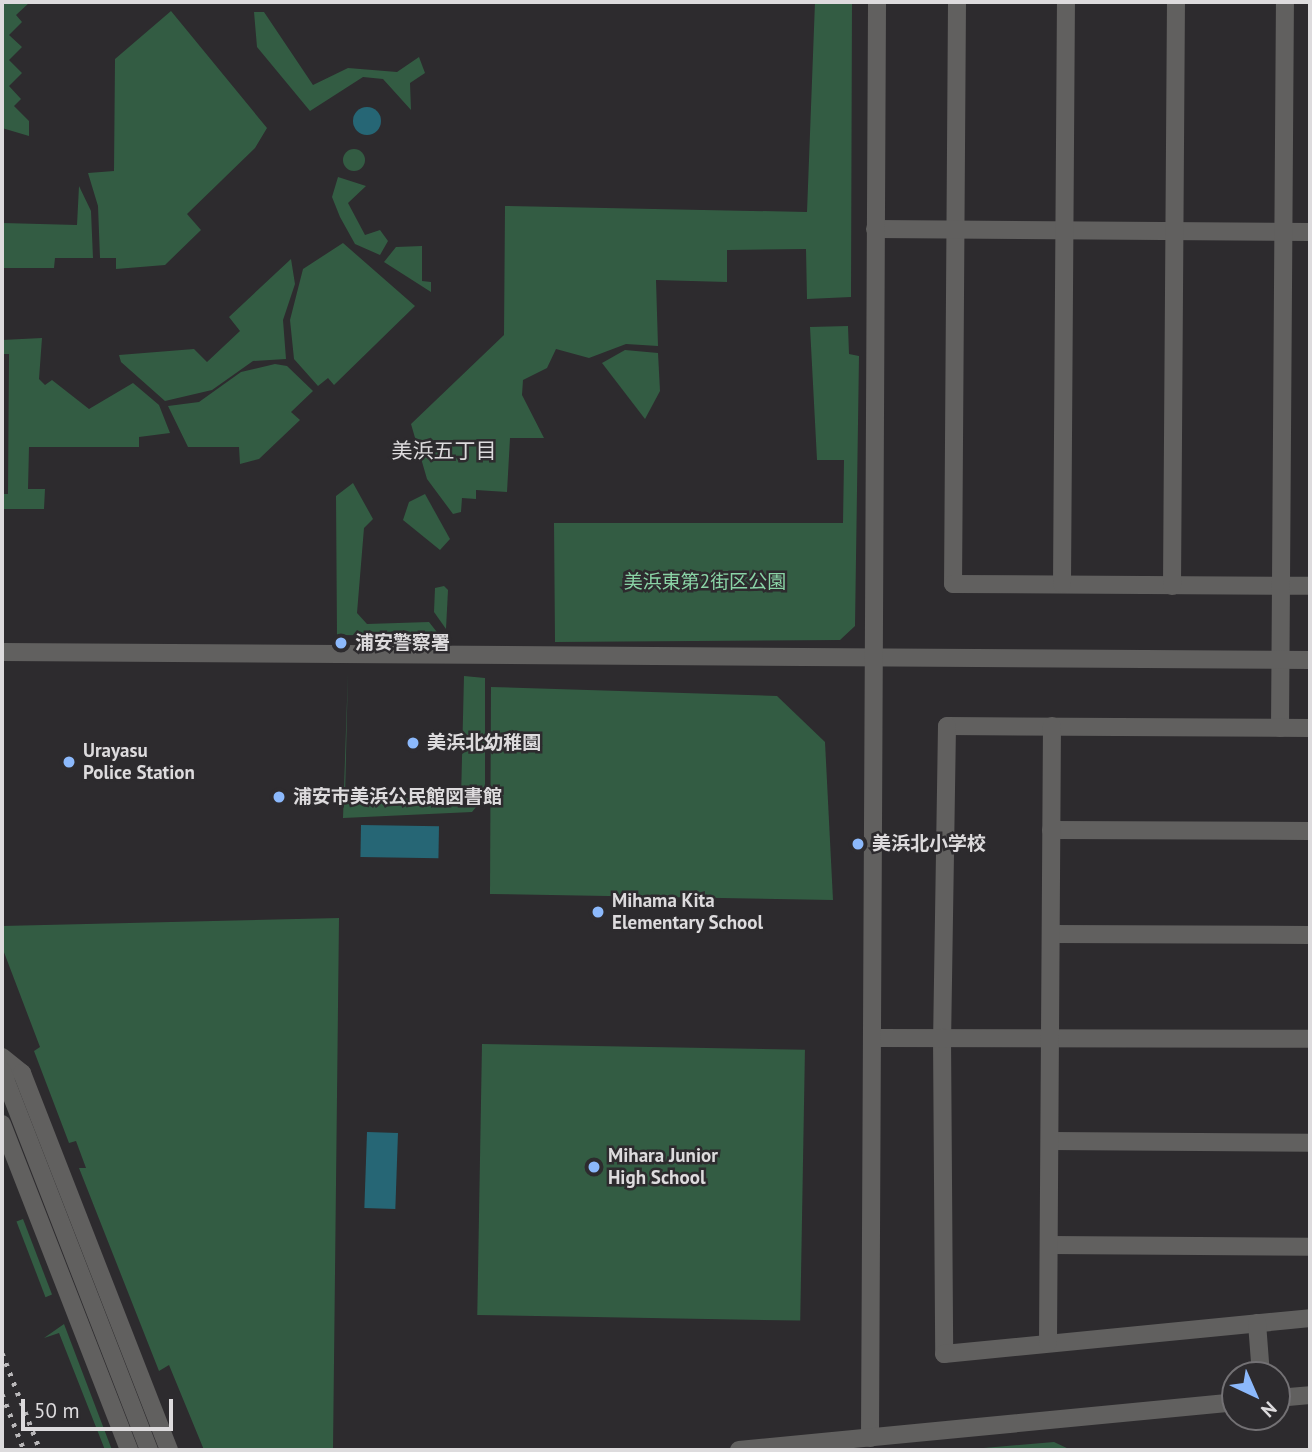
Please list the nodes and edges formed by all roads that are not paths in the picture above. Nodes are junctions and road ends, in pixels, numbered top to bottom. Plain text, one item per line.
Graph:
1 (877, 2) edge
2 (957, 2) edge
3 (1066, 2) edge
4 (1176, 2) edge
5 (1285, 2) edge
6 (875, 229) junction
7 (955, 230) junction
8 (1064, 231) junction
9 (1175, 232) junction
10 (1284, 232) junction
11 (1310, 232) edge
12 (1062, 584) junction
13 (1172, 586) junction
14 (1282, 586) junction
15 (1310, 586) edge
16 (2, 652) edge
17 (873, 657) junction
18 (1280, 660) junction
19 (1310, 660) edge
20 (1052, 726) junction
21 (1280, 728) junction
22 (1310, 728) edge
23 (1051, 830) junction
24 (1310, 831) edge
25 (1051, 934) junction
26 (1310, 935) edge
27 (942, 1037) junction
28 (1051, 1037) junction
29 (873, 1038) junction
30 (1310, 1039) edge
31 (2, 1057) edge
32 (2, 1071) edge
33 (2, 1124) edge
34 (1051, 1141) junction
35 (1310, 1143) edge
36 (1050, 1245) junction
37 (1310, 1247) edge
38 (1310, 1318) edge
39 (1257, 1323) junction
40 (1048, 1343) junction
41 (1261, 1361) edge
42 (1310, 1395) edge
43 (1291, 1397) edge
44 (1221, 1403) edge
45 (870, 1438) junction
46 (129, 1450) edge
47 (149, 1450) edge
48 (169, 1450) edge
49 (739, 1450) edge

1 - 6 street
2 - 7 street
3 - 8 street
4 - 9 street
5 - 10 street
6 - 7 street
6 - 17 street
7 - 8 street
7 - 12 street
8 - 9 street
8 - 12 street
9 - 10 street
9 - 13 street
10 - 11 street
10 - 14 street
12 - 13 street
13 - 14 street
14 - 15 street
14 - 18 street
16 - 17 street
17 - 18 street
17 - 29 street
18 - 19 street
18 - 21 street
20 - 21 street
20 - 23 street
20 - 27 street
21 - 22 street
23 - 24 street
23 - 25 street
25 - 26 street
25 - 28 street
27 - 28 street
27 - 29 street
27 - 40 street
28 - 30 street
28 - 34 street
29 - 45 street
31 - 48 street
32 - 47 street
33 - 46 street
34 - 35 street
34 - 36 street
36 - 37 street
36 - 40 street
38 - 39 street
39 - 40 street
39 - 41 street
42 - 43 street
44 - 45 street
45 - 49 street

